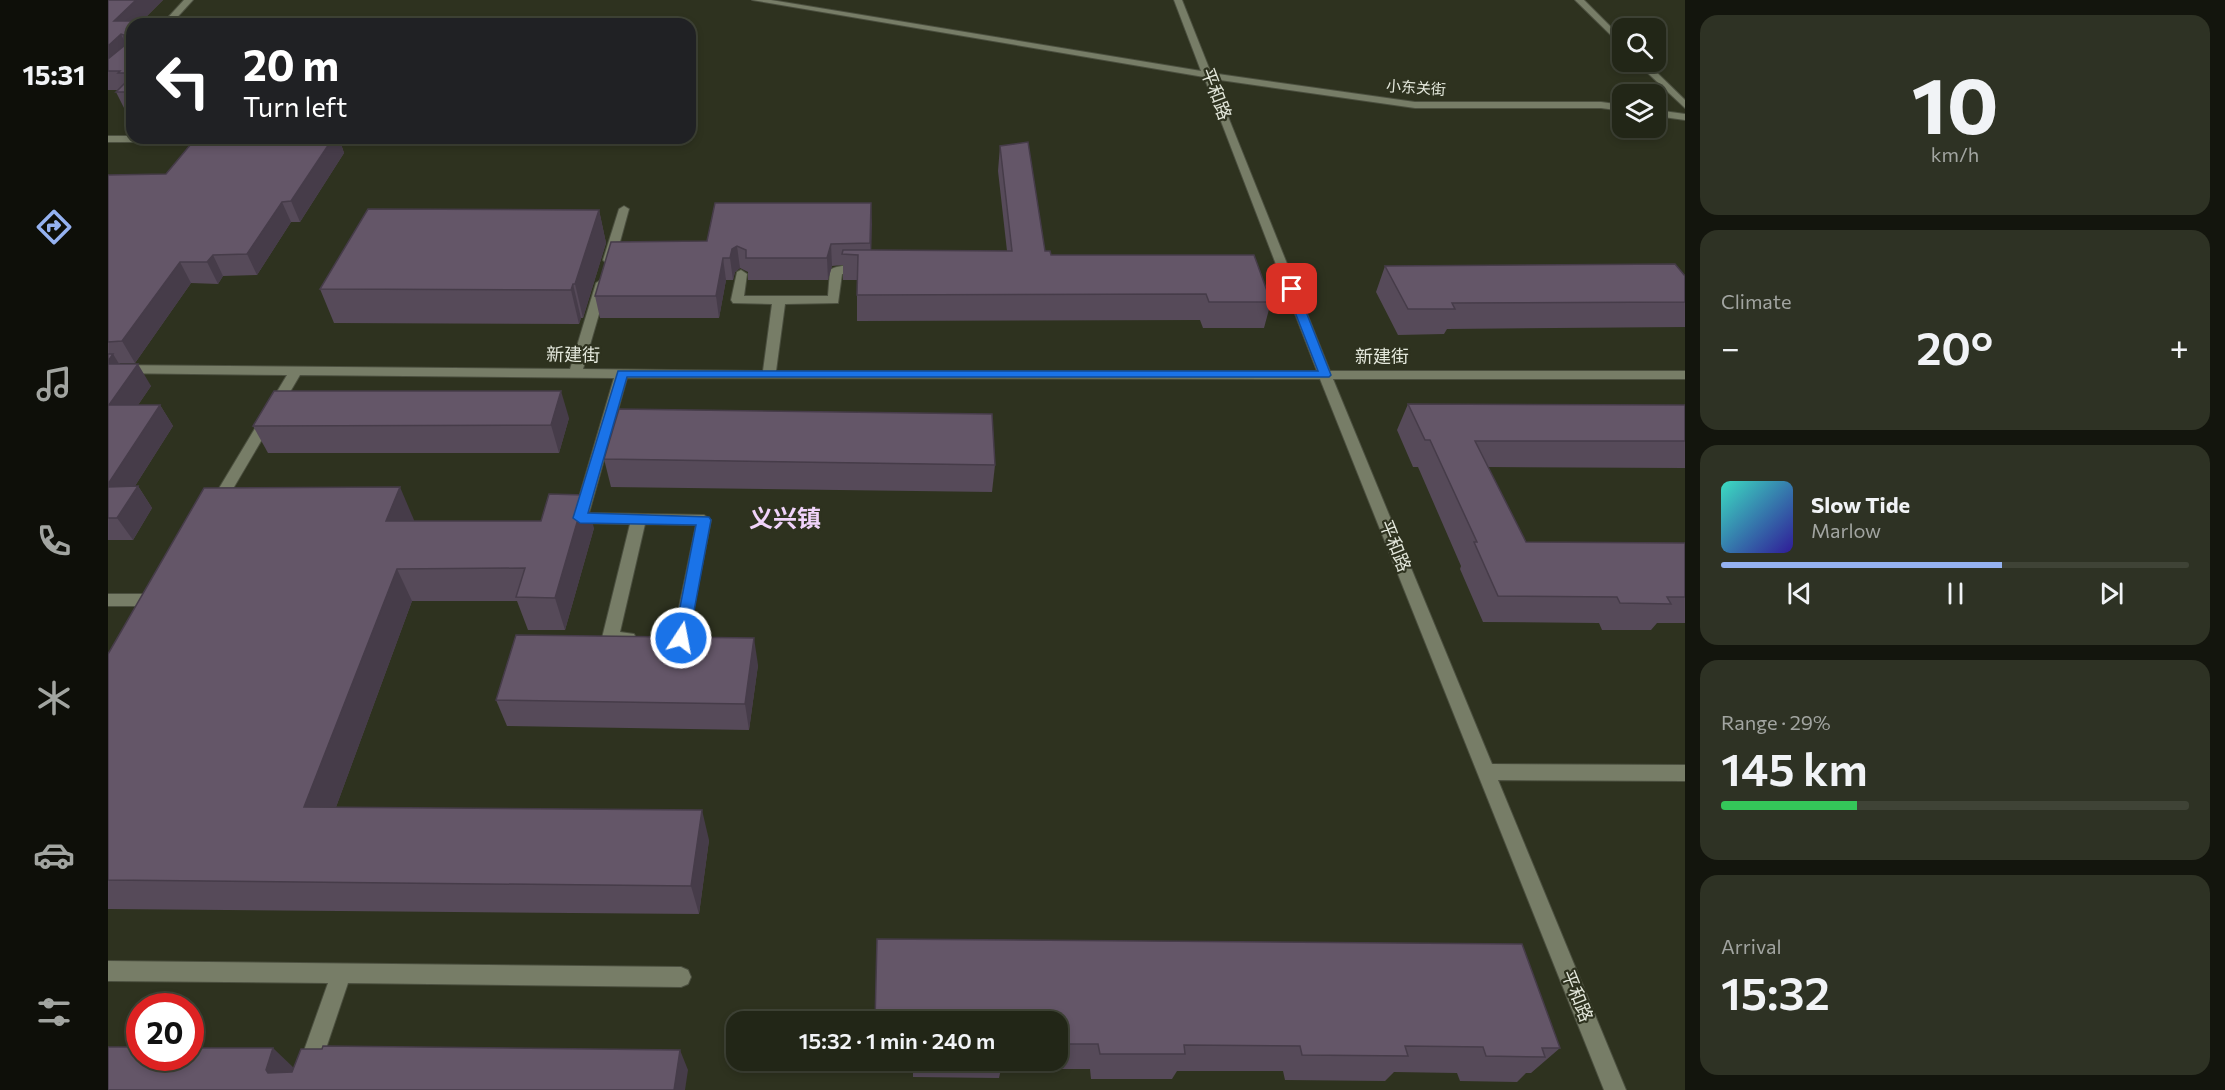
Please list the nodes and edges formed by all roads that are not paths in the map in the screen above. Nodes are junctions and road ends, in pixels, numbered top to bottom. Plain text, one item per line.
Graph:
1 (189, 0) edge
2 (756, 0) edge
3 (1178, 0) edge
4 (1579, 0) edge
5 (172, 18) edge
6 (1612, 33) edge
7 (1651, 72) edge
8 (1208, 75) junction
9 (1685, 105) edge
10 (1612, 106) edge
11 (1666, 115) edge
12 (1684, 118) edge
13 (108, 139) edge
14 (126, 139) edge
15 (624, 209) dead end
16 (871, 270) edge
17 (741, 274) dead end
18 (779, 300) junction
19 (108, 369) edge
20 (296, 370) junction
21 (575, 373) junction
22 (622, 374) junction
23 (769, 375) junction
24 (1325, 375) junction
25 (1685, 375) edge
26 (639, 519) junction
27 (207, 520) edge
28 (108, 600) edge
29 (148, 620) edge
30 (1487, 772) junction
31 (1685, 773) edge
32 (108, 971) edge
33 (341, 974) junction
34 (681, 977) dead end
35 (301, 1090) edge
36 (1615, 1090) edge

1 - 5 street
2 - 8 street, 小东关街
3 - 8 street, 平和路
4 - 6 street
7 - 9 street
8 - 10 street, 小东关街
8 - 24 street, 平和路
11 - 12 street
13 - 14 street
15 - 21 street
16 - 18 street
17 - 18 street
18 - 23 street
19 - 20 street, 新建街
20 - 21 street, 新建街
20 - 27 street
21 - 22 street, 新建街
22 - 23 street, 新建街
22 - 26 street
23 - 24 street, 新建街
24 - 25 street, 新建街
24 - 30 street, 平和路
26 - 26 street
28 - 29 street
30 - 31 street
30 - 36 street, 平和路
32 - 33 street
33 - 34 street
33 - 35 street

